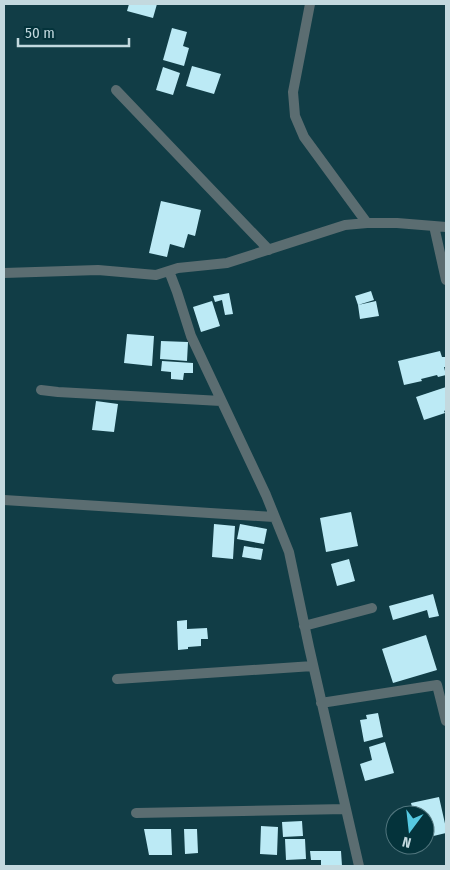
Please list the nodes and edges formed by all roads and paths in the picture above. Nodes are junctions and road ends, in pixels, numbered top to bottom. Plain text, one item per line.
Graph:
1 (310, 4) edge
2 (116, 90) dead end
3 (367, 223) junction
4 (434, 226) junction
5 (446, 227) edge
6 (269, 250) junction
7 (168, 271) junction
8 (4, 272) edge
9 (446, 280) edge
10 (41, 390) dead end
11 (222, 401) junction
12 (4, 500) edge
13 (274, 516) junction
14 (372, 608) dead end
15 (304, 626) junction
16 (313, 666) junction
17 (117, 679) dead end
18 (322, 703) junction
19 (446, 721) edge
20 (346, 809) junction
21 (136, 813) dead end
22 (358, 866) edge

1 - 3 street
2 - 6 street
3 - 4 street
3 - 6 street
4 - 5 street
4 - 9 street
6 - 7 street
7 - 8 street
7 - 11 street
10 - 11 street
11 - 13 street
12 - 13 street
13 - 15 street
14 - 15 street
15 - 16 street
16 - 17 street
16 - 18 street
18 - 19 street
18 - 20 street
20 - 21 street
20 - 22 street

